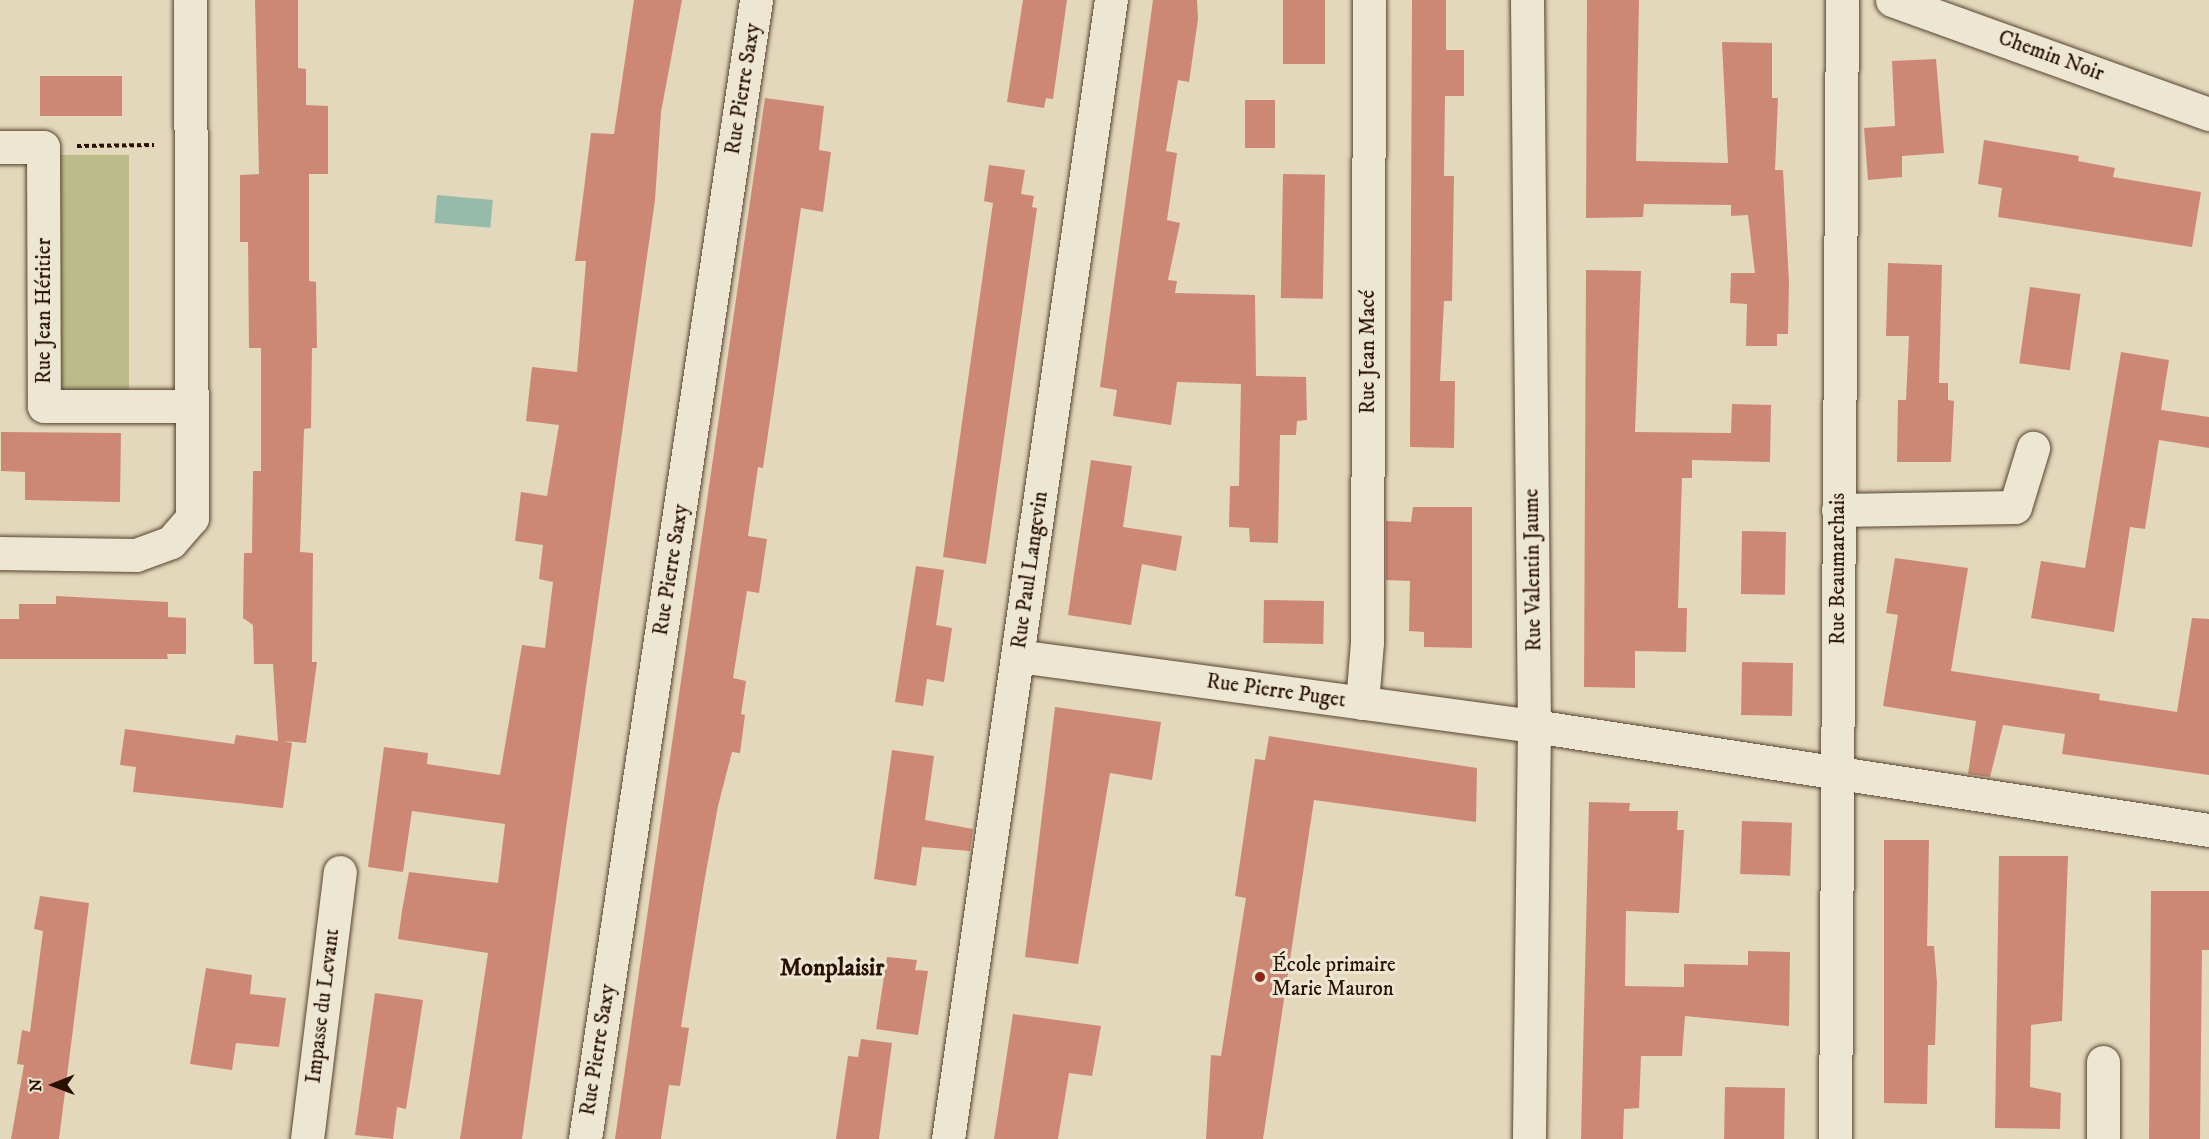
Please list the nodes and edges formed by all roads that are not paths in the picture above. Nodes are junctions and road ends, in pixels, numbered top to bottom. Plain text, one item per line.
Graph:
1 (190, 0) edge
2 (756, 0) edge
3 (1111, 0) edge
4 (1369, 0) edge
5 (1527, 0) edge
6 (1842, 0) edge
7 (1892, 0) edge
8 (1937, 7) edge
9 (2209, 114) edge
10 (0, 147) edge
11 (192, 406) junction
12 (2033, 448) dead end
13 (1838, 510) junction
14 (0, 553) edge
15 (1018, 656) junction
16 (1362, 703) junction
17 (1534, 726) junction
18 (1837, 772) junction
19 (2209, 830) edge
20 (340, 872) dead end
21 (2103, 1062) dead end
22 (307, 1139) edge
23 (585, 1139) edge
24 (948, 1139) edge
25 (1529, 1139) edge
26 (1835, 1139) edge
27 (2103, 1139) edge

1 - 11 street
2 - 23 street, Rue Pierre Saxy
3 - 15 street, Rue Paul Langevin
4 - 16 street, Rue Jean Macé
5 - 17 street, Rue Valentin Jaume
6 - 13 street, Rue Beaumarchais
7 - 8 street, Chemin Noir
8 - 9 street, Chemin Noir
10 - 11 street, Rue Jean Héritier
11 - 14 street
12 - 13 street
13 - 18 street, Rue Beaumarchais
15 - 16 street, Rue Pierre Puget
15 - 24 street, Rue Paul Langevin
16 - 17 street, Rue Pierre Puget
17 - 18 street, Rue Pierre Puget
17 - 25 street, Rue Valentin Jaume
18 - 19 street, Rue Pierre Puget
18 - 26 street, Rue Beaumarchais
20 - 22 street, Impasse du Levant
21 - 27 street

